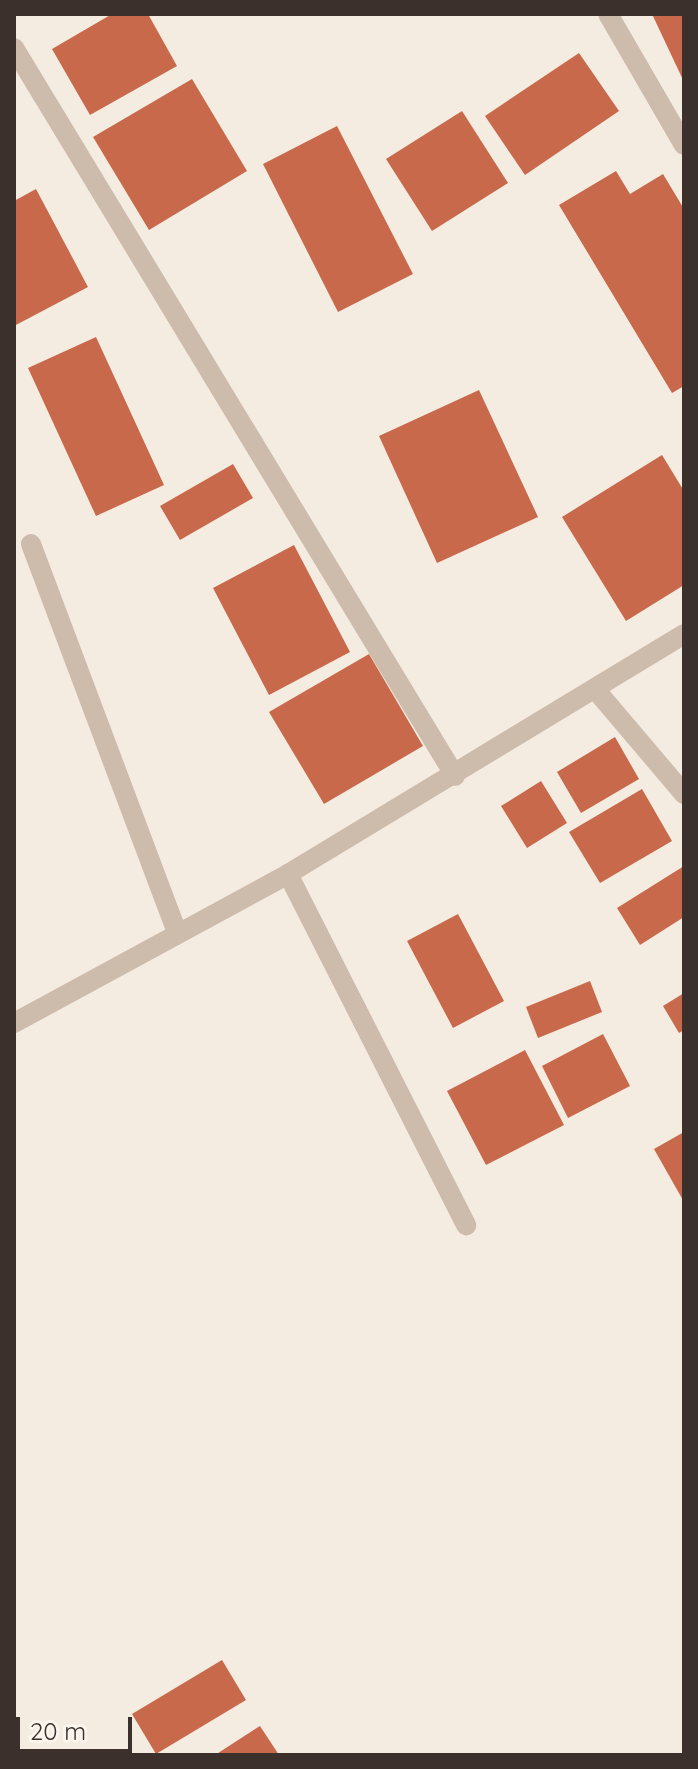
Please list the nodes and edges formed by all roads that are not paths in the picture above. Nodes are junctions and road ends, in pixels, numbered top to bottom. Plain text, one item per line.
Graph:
1 (608, 14) edge
2 (14, 48) edge
3 (684, 145) edge
4 (31, 544) dead end
5 (684, 634) edge
6 (595, 689) junction
7 (455, 776) junction
8 (684, 794) edge
9 (288, 874) junction
10 (177, 933) junction
11 (14, 1023) edge
12 (466, 1225) dead end

1 - 3 street
2 - 7 street
4 - 10 street
5 - 6 street
6 - 7 street
6 - 8 street
7 - 9 street
9 - 10 street
9 - 12 street
10 - 11 street

